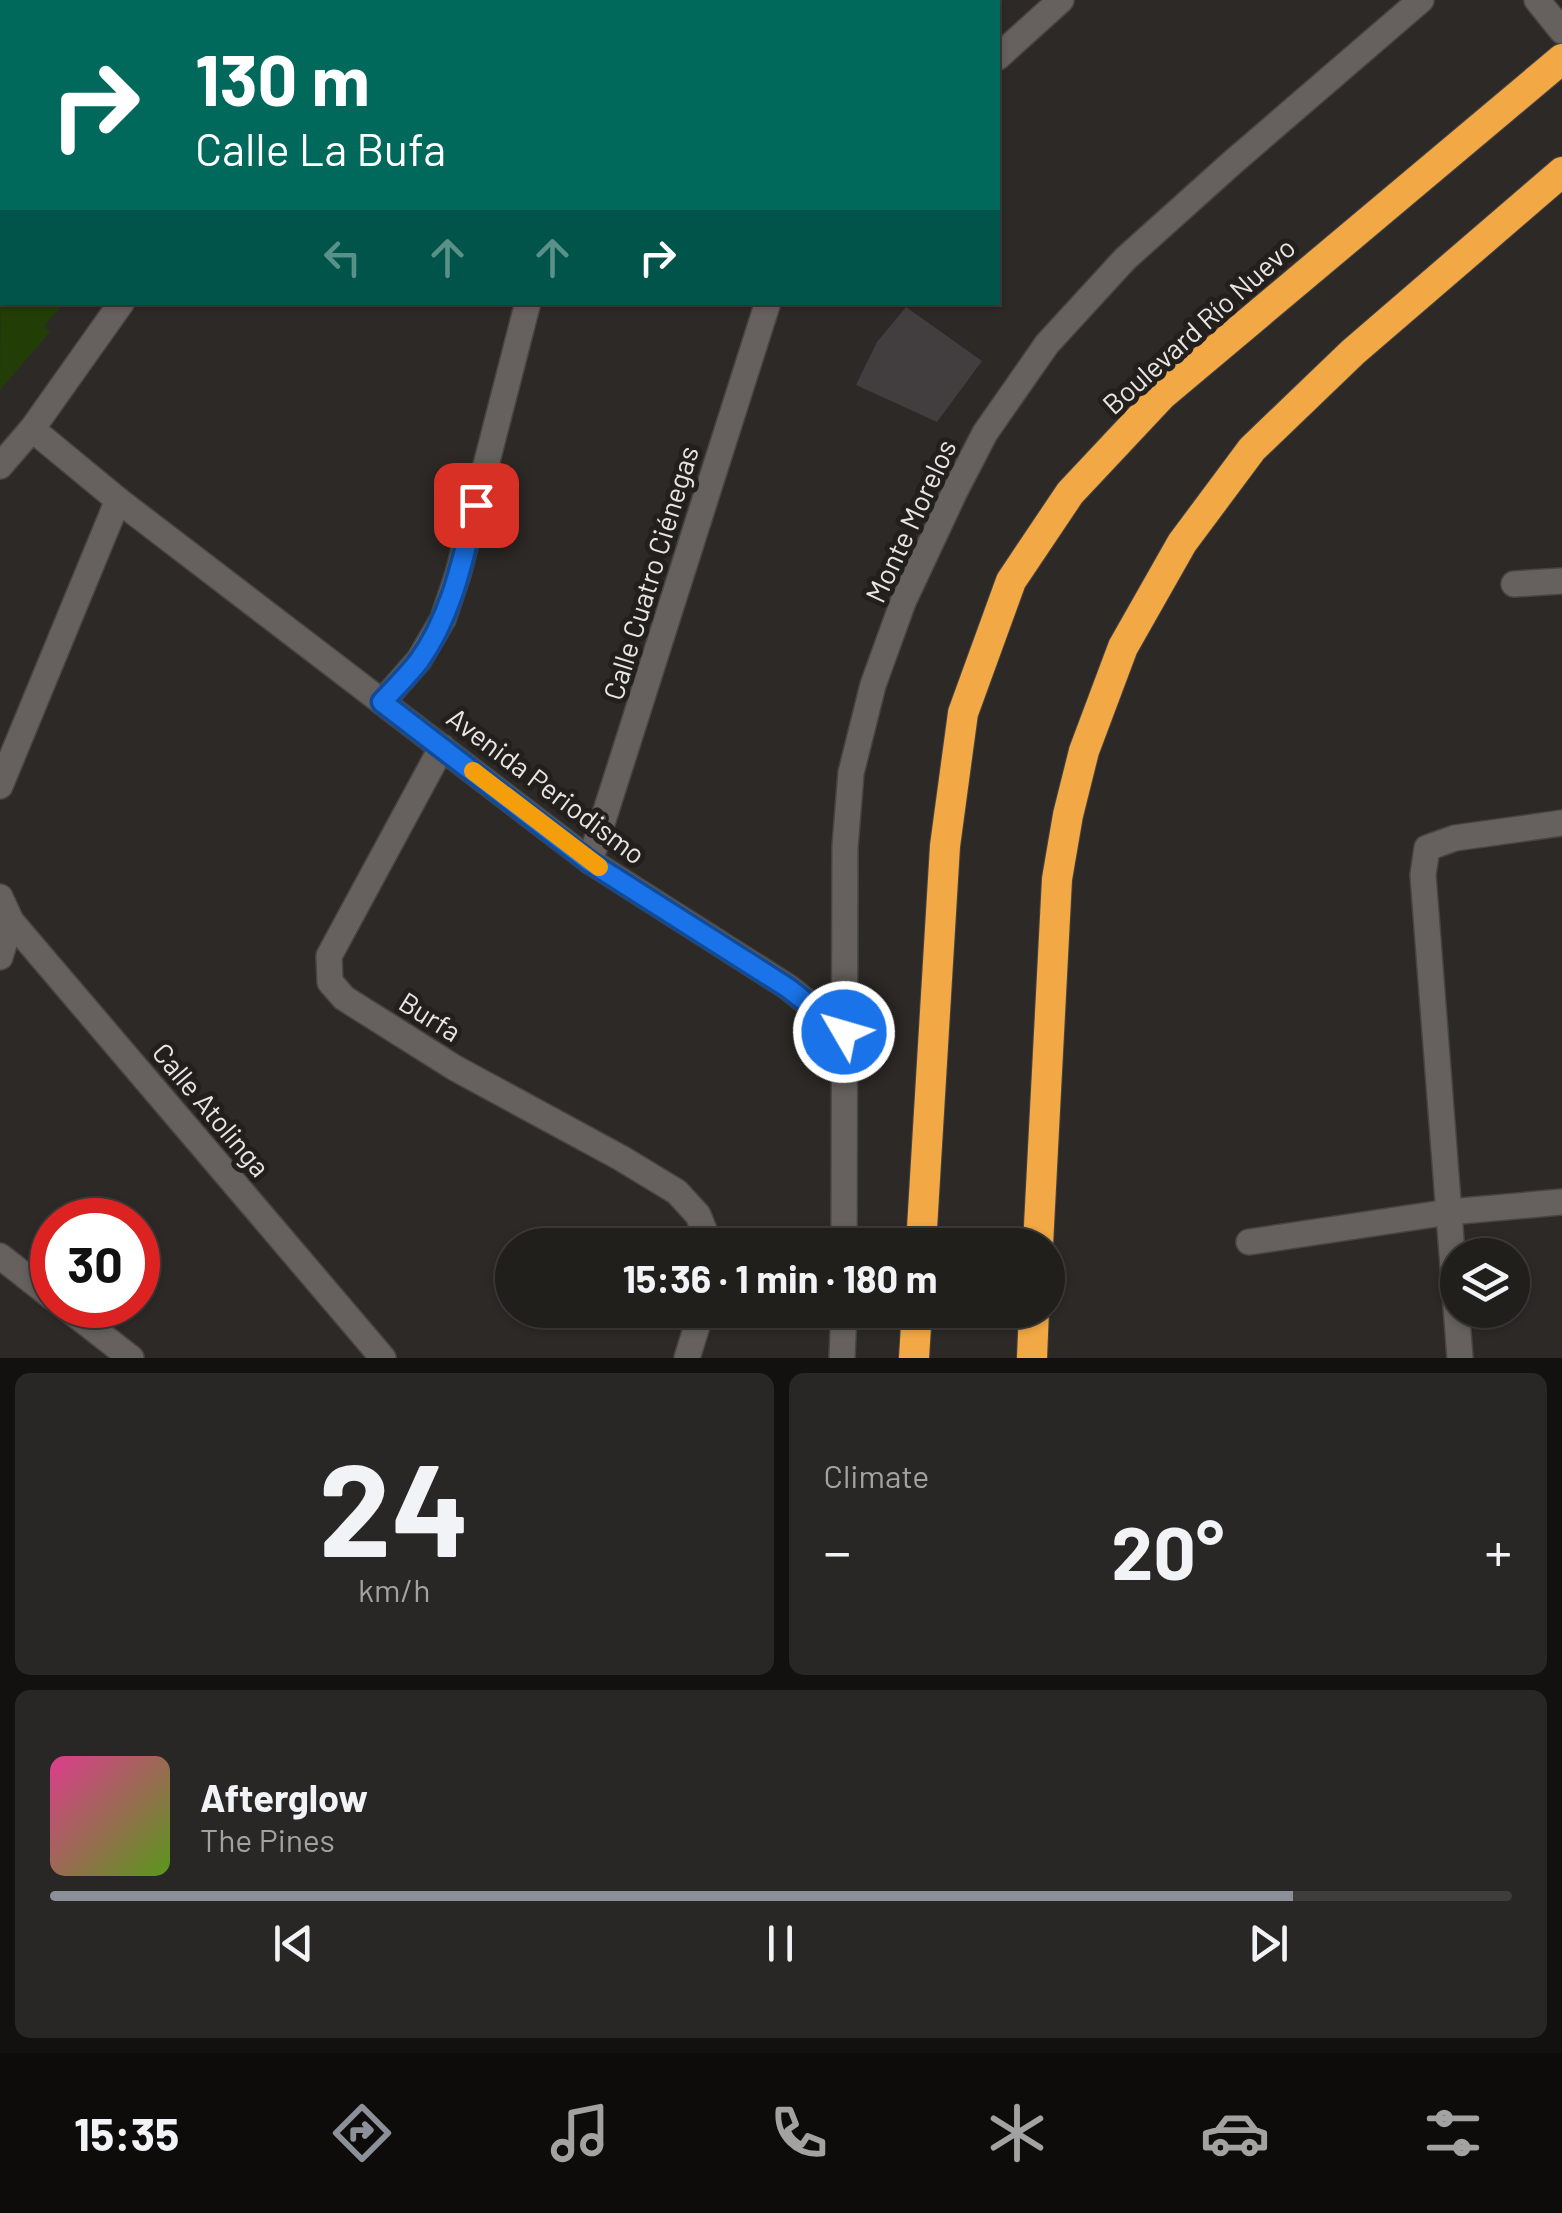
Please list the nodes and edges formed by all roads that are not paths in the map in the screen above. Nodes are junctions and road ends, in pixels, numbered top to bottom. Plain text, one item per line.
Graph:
1 (1061, 0) edge
2 (1420, 0) edge
3 (1537, 0) edge
4 (1562, 31) edge
5 (1000, 55) edge
6 (1562, 59) edge
7 (1562, 172) edge
8 (120, 305) edge
9 (527, 305) edge
10 (767, 305) edge
11 (32, 429) junction
12 (0, 466) edge
13 (118, 500) junction
14 (1562, 580) edge
15 (1514, 584) dead end
16 (382, 702) junction
17 (442, 747) junction
18 (0, 786) edge
19 (1562, 823) edge
20 (590, 862) junction
21 (0, 897) edge
22 (11, 921) junction
23 (0, 957) edge
24 (844, 1032) junction
25 (1562, 1202) edge
26 (1449, 1212) junction
27 (703, 1228) edge
28 (844, 1228) edge
29 (921, 1228) edge
30 (1039, 1228) edge
31 (1248, 1242) dead end
32 (0, 1256) edge
33 (30, 1280) edge
34 (93, 1328) edge
35 (696, 1328) edge
36 (843, 1328) edge
37 (916, 1328) edge
38 (1033, 1328) edge
39 (131, 1358) edge
40 (383, 1358) edge
41 (686, 1358) edge
42 (842, 1358) edge
43 (914, 1358) edge
44 (1032, 1358) edge
45 (1460, 1358) edge

1 - 5 street
2 - 24 street, Monte Morelos
3 - 4 street
6 - 29 highway, Boulevard Río Nuevo
7 - 30 highway
8 - 11 street
9 - 16 street
10 - 20 street, Calle Cuatro Ciénegas
11 - 12 street
11 - 13 street, Avenida Periodismo
13 - 16 street, Avenida Periodismo
13 - 18 street
14 - 15 street
16 - 17 street, Avenida Periodismo
17 - 20 street, Avenida Periodismo
17 - 27 street, Burfa
19 - 26 street
20 - 24 street, Avenida Periodismo
21 - 22 street, Calle Atolinga
22 - 23 street
22 - 40 street, Calle Atolinga
24 - 28 street, Monte Morelos
25 - 26 street
26 - 31 street
26 - 45 street
32 - 33 street
34 - 39 street
35 - 41 street
36 - 42 street
37 - 43 highway
38 - 44 highway

